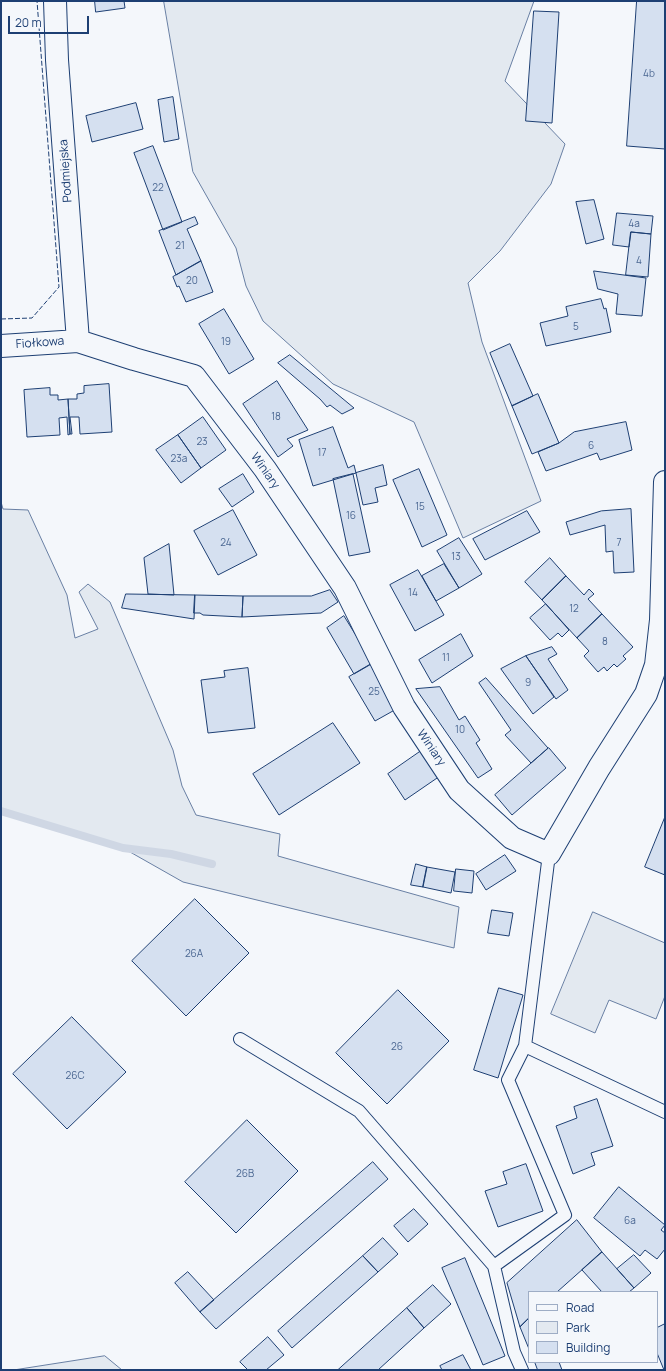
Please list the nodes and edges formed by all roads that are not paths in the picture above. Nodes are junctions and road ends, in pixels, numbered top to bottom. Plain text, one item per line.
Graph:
1 (55, 1) edge
2 (78, 341) junction
3 (1, 346) edge
4 (665, 482) edge
5 (660, 664) edge
6 (549, 854) junction
7 (240, 1039) dead end
8 (525, 1046) junction
9 (665, 1112) edge
10 (494, 1266) junction
11 (522, 1370) edge

1 - 2 street, Podmiejska
2 - 3 street, Fiołkowa
2 - 6 street, Winiary
4 - 5 street
5 - 6 street
6 - 8 lane
7 - 10 lane
8 - 9 lane
8 - 10 lane
10 - 11 lane

